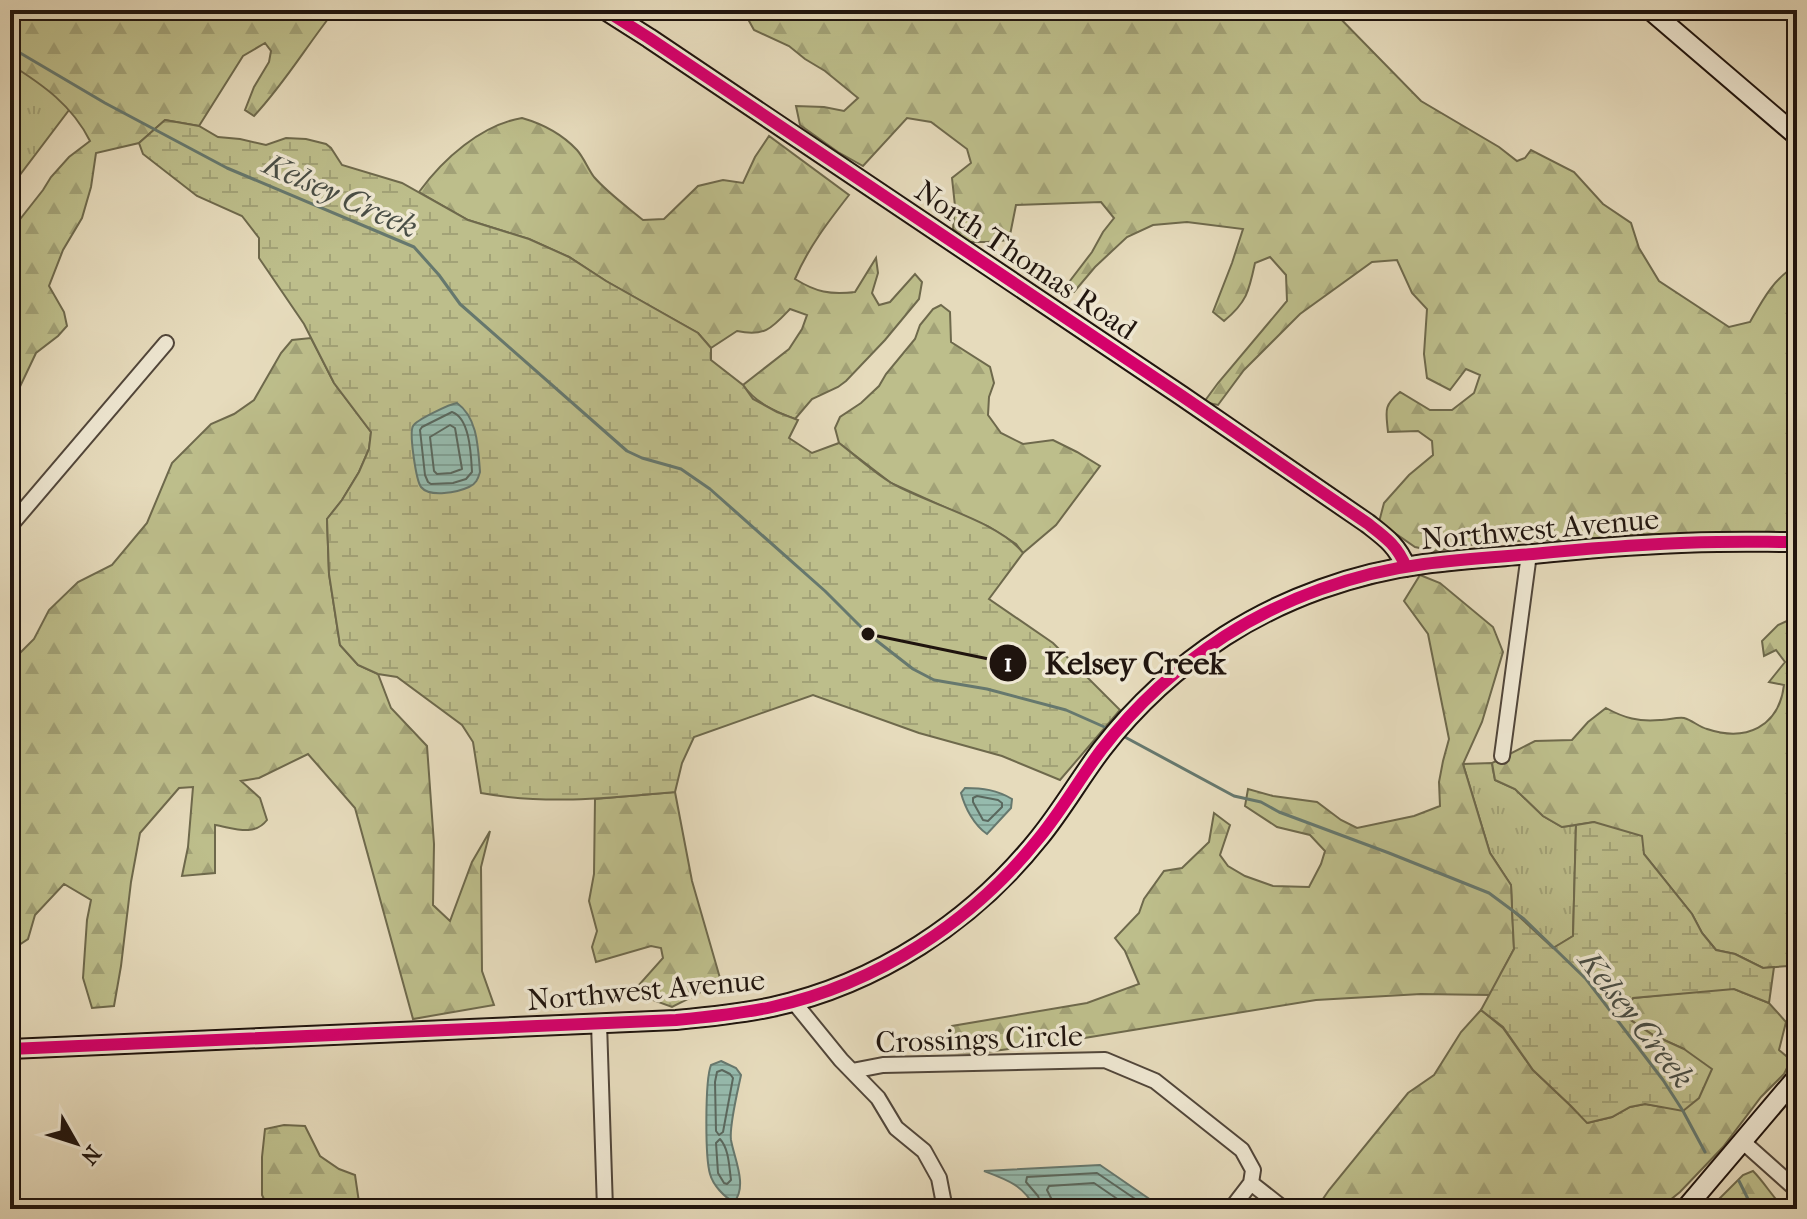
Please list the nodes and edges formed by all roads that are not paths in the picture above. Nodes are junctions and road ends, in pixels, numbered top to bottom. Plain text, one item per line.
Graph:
1 (605, 10) edge
2 (1650, 10) edge
3 (1797, 136) edge
4 (166, 343) dead end
5 (10, 526) edge
6 (1797, 542) edge
7 (1529, 554) junction
8 (1406, 567) junction
9 (1502, 756) dead end
10 (793, 1001) junction
11 (599, 1023) junction
12 (10, 1049) edge
13 (852, 1071) junction
14 (1797, 1077) edge
15 (1742, 1141) junction
16 (1251, 1183) junction
17 (1797, 1190) edge
18 (605, 1209) edge
19 (945, 1209) edge
20 (1231, 1209) edge
21 (1284, 1209) edge
22 (1685, 1209) edge

1 - 8 street, North Thomas Road
2 - 3 street
4 - 5 street
6 - 7 street, Northwest Avenue
7 - 8 street, Northwest Avenue
7 - 9 street
8 - 10 street, Northwest Avenue
10 - 11 street, Northwest Avenue
10 - 13 street, Crossings Circle
11 - 12 street, Northwest Avenue
11 - 18 street
13 - 16 street, Crossings Circle
13 - 19 street, Crossings Circle
14 - 15 street
15 - 17 street
15 - 22 street
16 - 20 street
16 - 21 street

